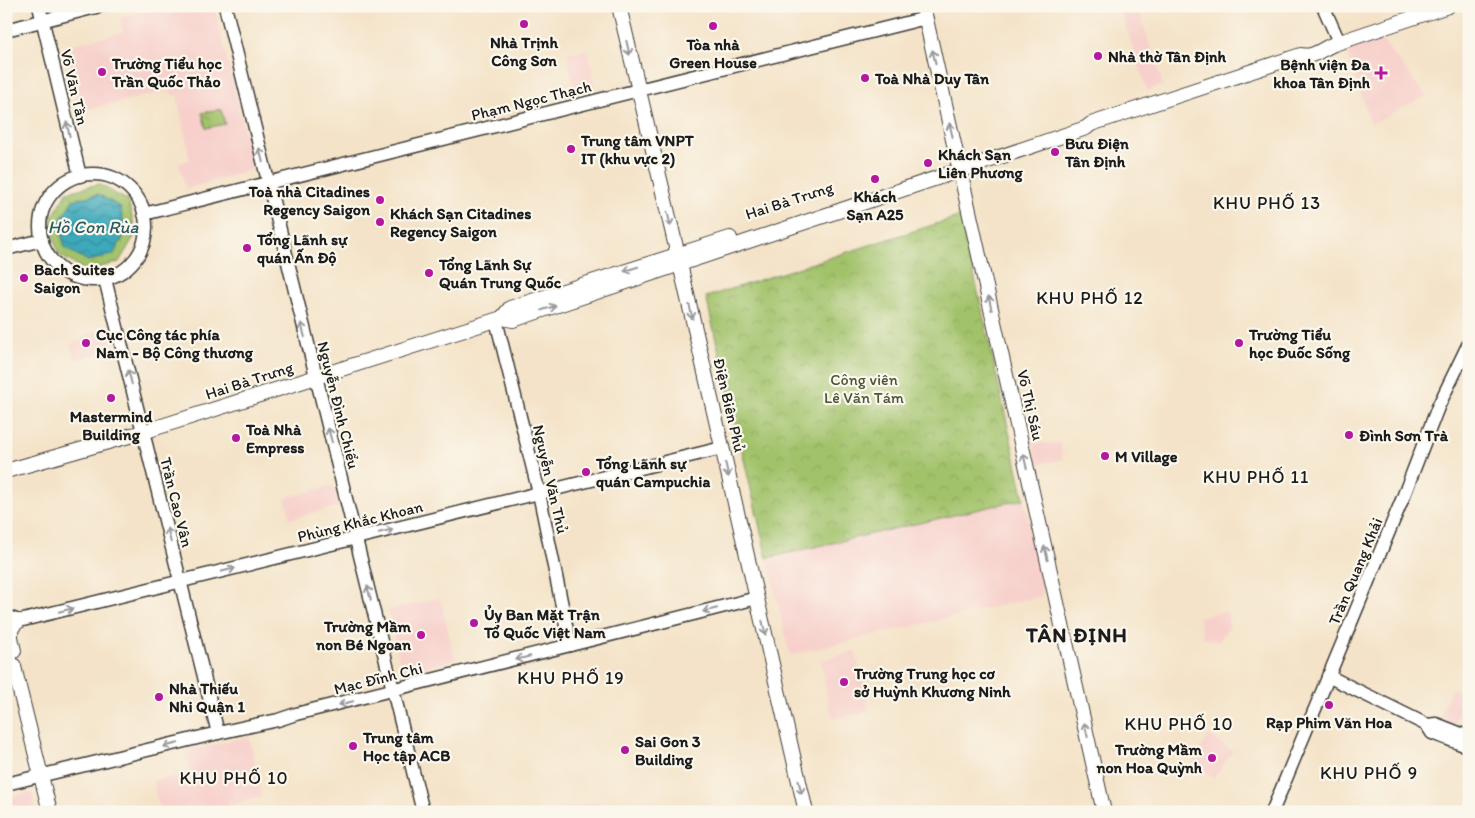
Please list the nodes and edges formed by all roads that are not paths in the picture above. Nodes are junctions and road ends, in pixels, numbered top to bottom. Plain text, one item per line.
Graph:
1 (39, 6) edge
2 (100, 6) edge
3 (225, 6) edge
4 (619, 6) edge
5 (1323, 6) edge
6 (1448, 6) edge
7 (924, 12) edge
8 (42, 21) junction
9 (6, 30) edge
10 (1333, 44) junction
11 (638, 90) junction
12 (959, 167) junction
13 (80, 176) junction
14 (268, 182) junction
15 (144, 214) junction
16 (42, 240) junction
17 (6, 249) edge
18 (679, 259) junction
19 (105, 279) junction
20 (505, 317) junction
21 (1469, 343) edge
22 (315, 377) junction
23 (143, 432) junction
24 (722, 448) junction
25 (6, 471) edge
26 (539, 493) junction
27 (356, 539) junction
28 (181, 582) junction
29 (757, 598) junction
30 (13, 619) edge
31 (6, 643) edge
32 (570, 646) junction
33 (14, 666) junction
34 (1327, 678) junction
35 (393, 691) junction
36 (1427, 725) junction
37 (218, 733) junction
38 (1469, 737) edge
39 (1469, 747) edge
40 (42, 775) junction
41 (6, 784) edge
42 (50, 812) edge
43 (422, 812) edge
44 (806, 812) edge
45 (1104, 812) edge
46 (1272, 812) edge

1 - 8 street, Võ Văn Tần
2 - 8 street
14 -> 3 street, Nguyễn Đình Chiểu
4 -> 11 main road, Điện Biên Phủ
5 - 10 street
6 - 10 main road, Hai Bà Trưng
7 - 11 street, Phạm Ngọc Thạch
12 -> 7 main road, Võ Thị Sáu
8 - 9 street
13 -> 8 street, Võ Văn Tần
10 - 12 main road, Hai Bà Trưng
11 - 14 street, Phạm Ngọc Thạch
11 -> 18 main road, Điện Biên Phủ
12 - 18 main road, Hai Bà Trưng
45 -> 12 main road, Võ Thị Sáu
13 - 15 street
13 - 16 street
14 - 15 street, Phạm Ngọc Thạch
22 -> 14 street, Nguyễn Đình Chiểu
15 - 19 street
16 - 17 street
16 - 19 street
18 - 20 main road, Hai Bà Trưng
18 -> 24 main road, Điện Biên Phủ
23 -> 19 street, Trần Cao Vân
20 - 22 main road, Hai Bà Trưng
20 - 26 street, Nguyễn Văn Thủ
21 - 34 street, Trần Quang Khải
22 - 23 main road, Hai Bà Trưng
27 -> 22 street, Nguyễn Đình Chiểu
23 - 25 main road, Hai Bà Trưng
28 -> 23 street, Trần Cao Vân
24 - 26 street, Phùng Khắc Khoan
24 -> 29 main road, Điện Biên Phủ
27 -> 26 street, Phùng Khắc Khoan
26 - 32 street, Nguyễn Văn Thủ
28 -> 27 street, Phùng Khắc Khoan
35 -> 27 street, Nguyễn Đình Chiểu
30 -> 28 street, Phùng Khắc Khoan
28 - 37 street, Trần Cao Vân
29 -> 32 street, Mạc Đĩnh Chi
29 -> 44 main road, Điện Biên Phủ
30 - 33 main road
31 - 33 main road
32 -> 35 street, Mạc Đĩnh Chi
33 - 40 main road
34 - 36 street
34 - 46 street, Trần Quang Khải
35 -> 37 street, Mạc Đĩnh Chi
35 - 43 street, Nguyễn Đình Chiểu
36 - 38 street
36 - 39 street
37 -> 40 street, Mạc Đĩnh Chi
40 - 41 street, Mạc Đĩnh Chi
40 - 42 main road

